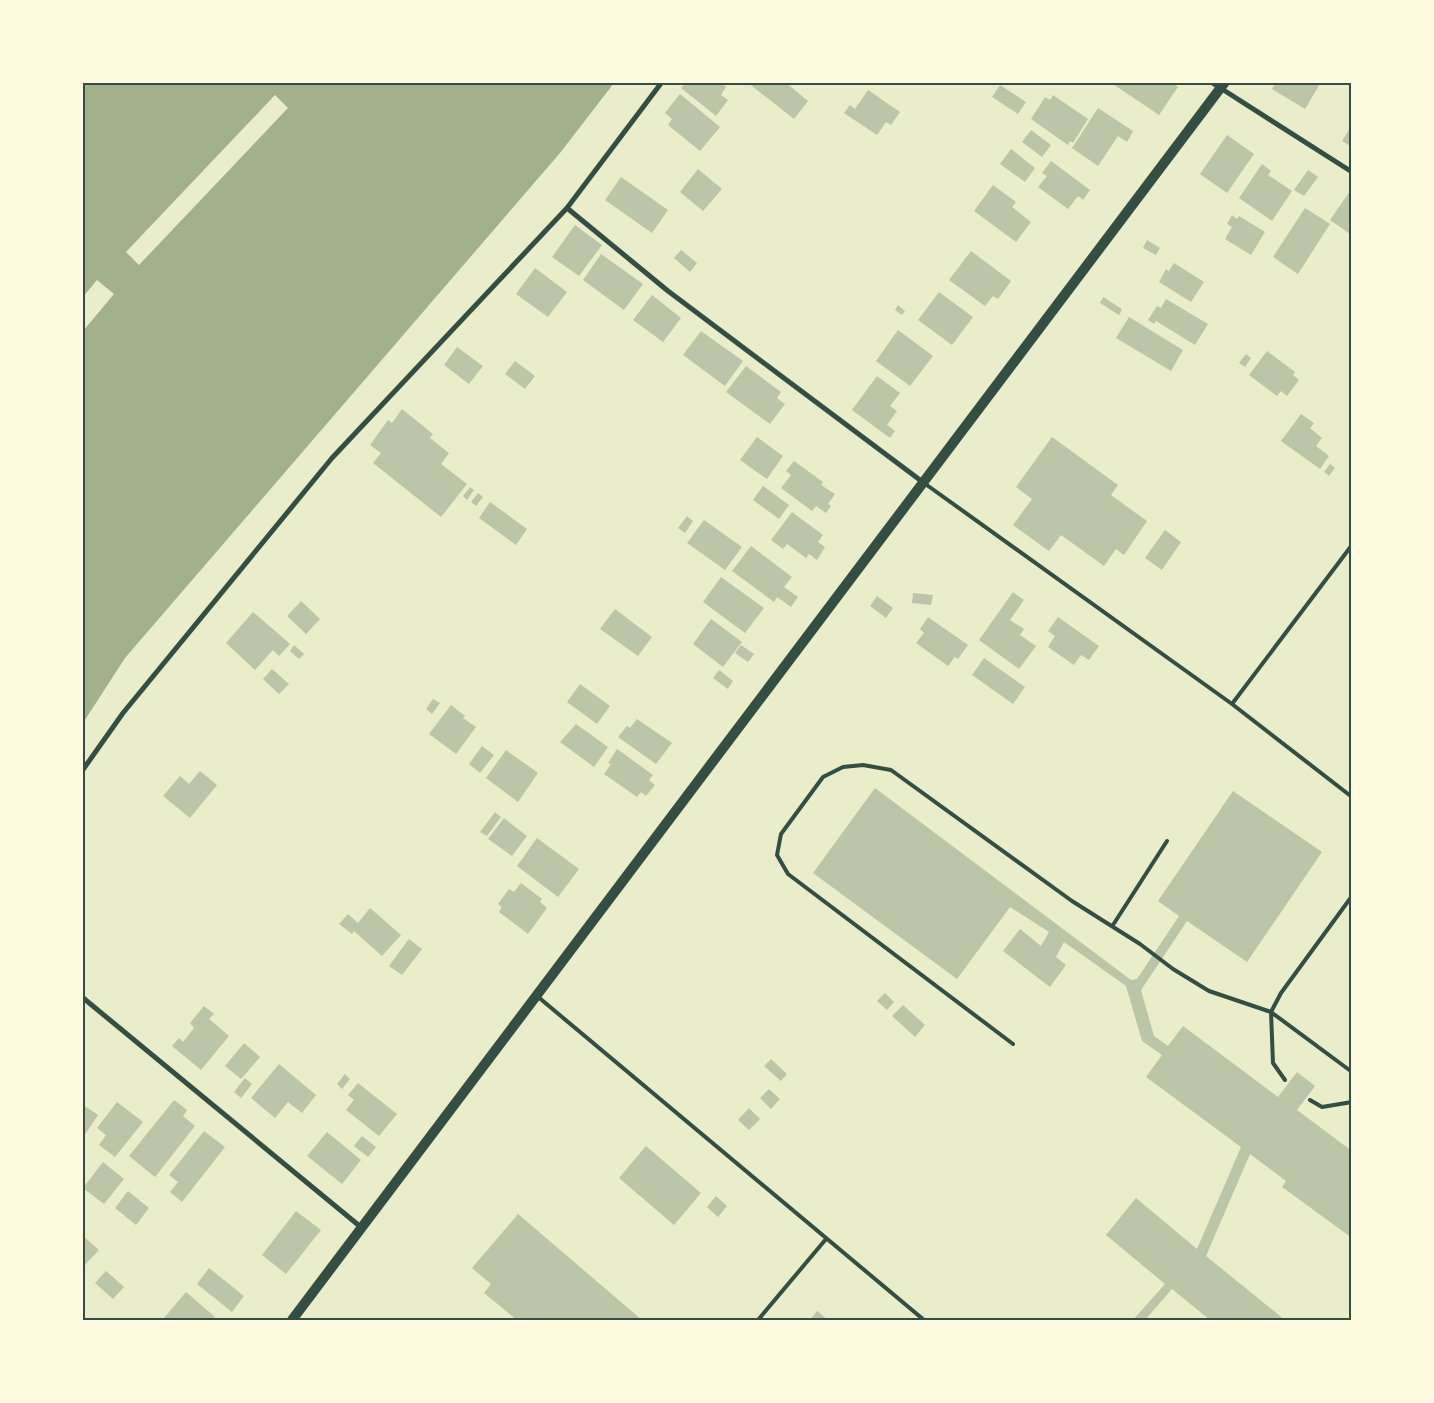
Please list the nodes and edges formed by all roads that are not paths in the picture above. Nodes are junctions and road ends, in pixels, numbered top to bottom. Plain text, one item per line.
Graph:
1 (662, 82) edge
2 (1210, 82) edge
3 (1224, 86) edge
4 (1352, 172) edge
5 (567, 208) junction
6 (924, 483) junction
7 (1352, 545) edge
8 (1232, 704) junction
9 (82, 771) edge
10 (1352, 797) edge
11 (1167, 841) dead end
12 (1352, 896) edge
13 (1113, 925) junction
14 (536, 994) junction
15 (82, 997) edge
16 (1271, 1012) junction
17 (1013, 1044) dead end
18 (1352, 1072) edge
19 (1285, 1080) dead end
20 (1310, 1100) dead end
21 (1352, 1102) edge
22 (362, 1228) junction
23 (826, 1239) junction
24 (292, 1320) edge
25 (758, 1320) edge
26 (924, 1320) edge

1 - 5 street
2 - 3 street
3 - 4 street
3 - 6 main road
5 - 6 street
5 - 9 street
6 - 8 lane
6 - 14 main road
7 - 8 lane
8 - 10 lane
11 - 13 lane
12 - 16 lane
13 - 16 lane
13 - 17 lane
14 - 22 main road
14 - 23 lane
15 - 22 street
16 - 18 lane
16 - 19 lane
20 - 21 lane
22 - 24 main road
23 - 25 lane
23 - 26 lane

